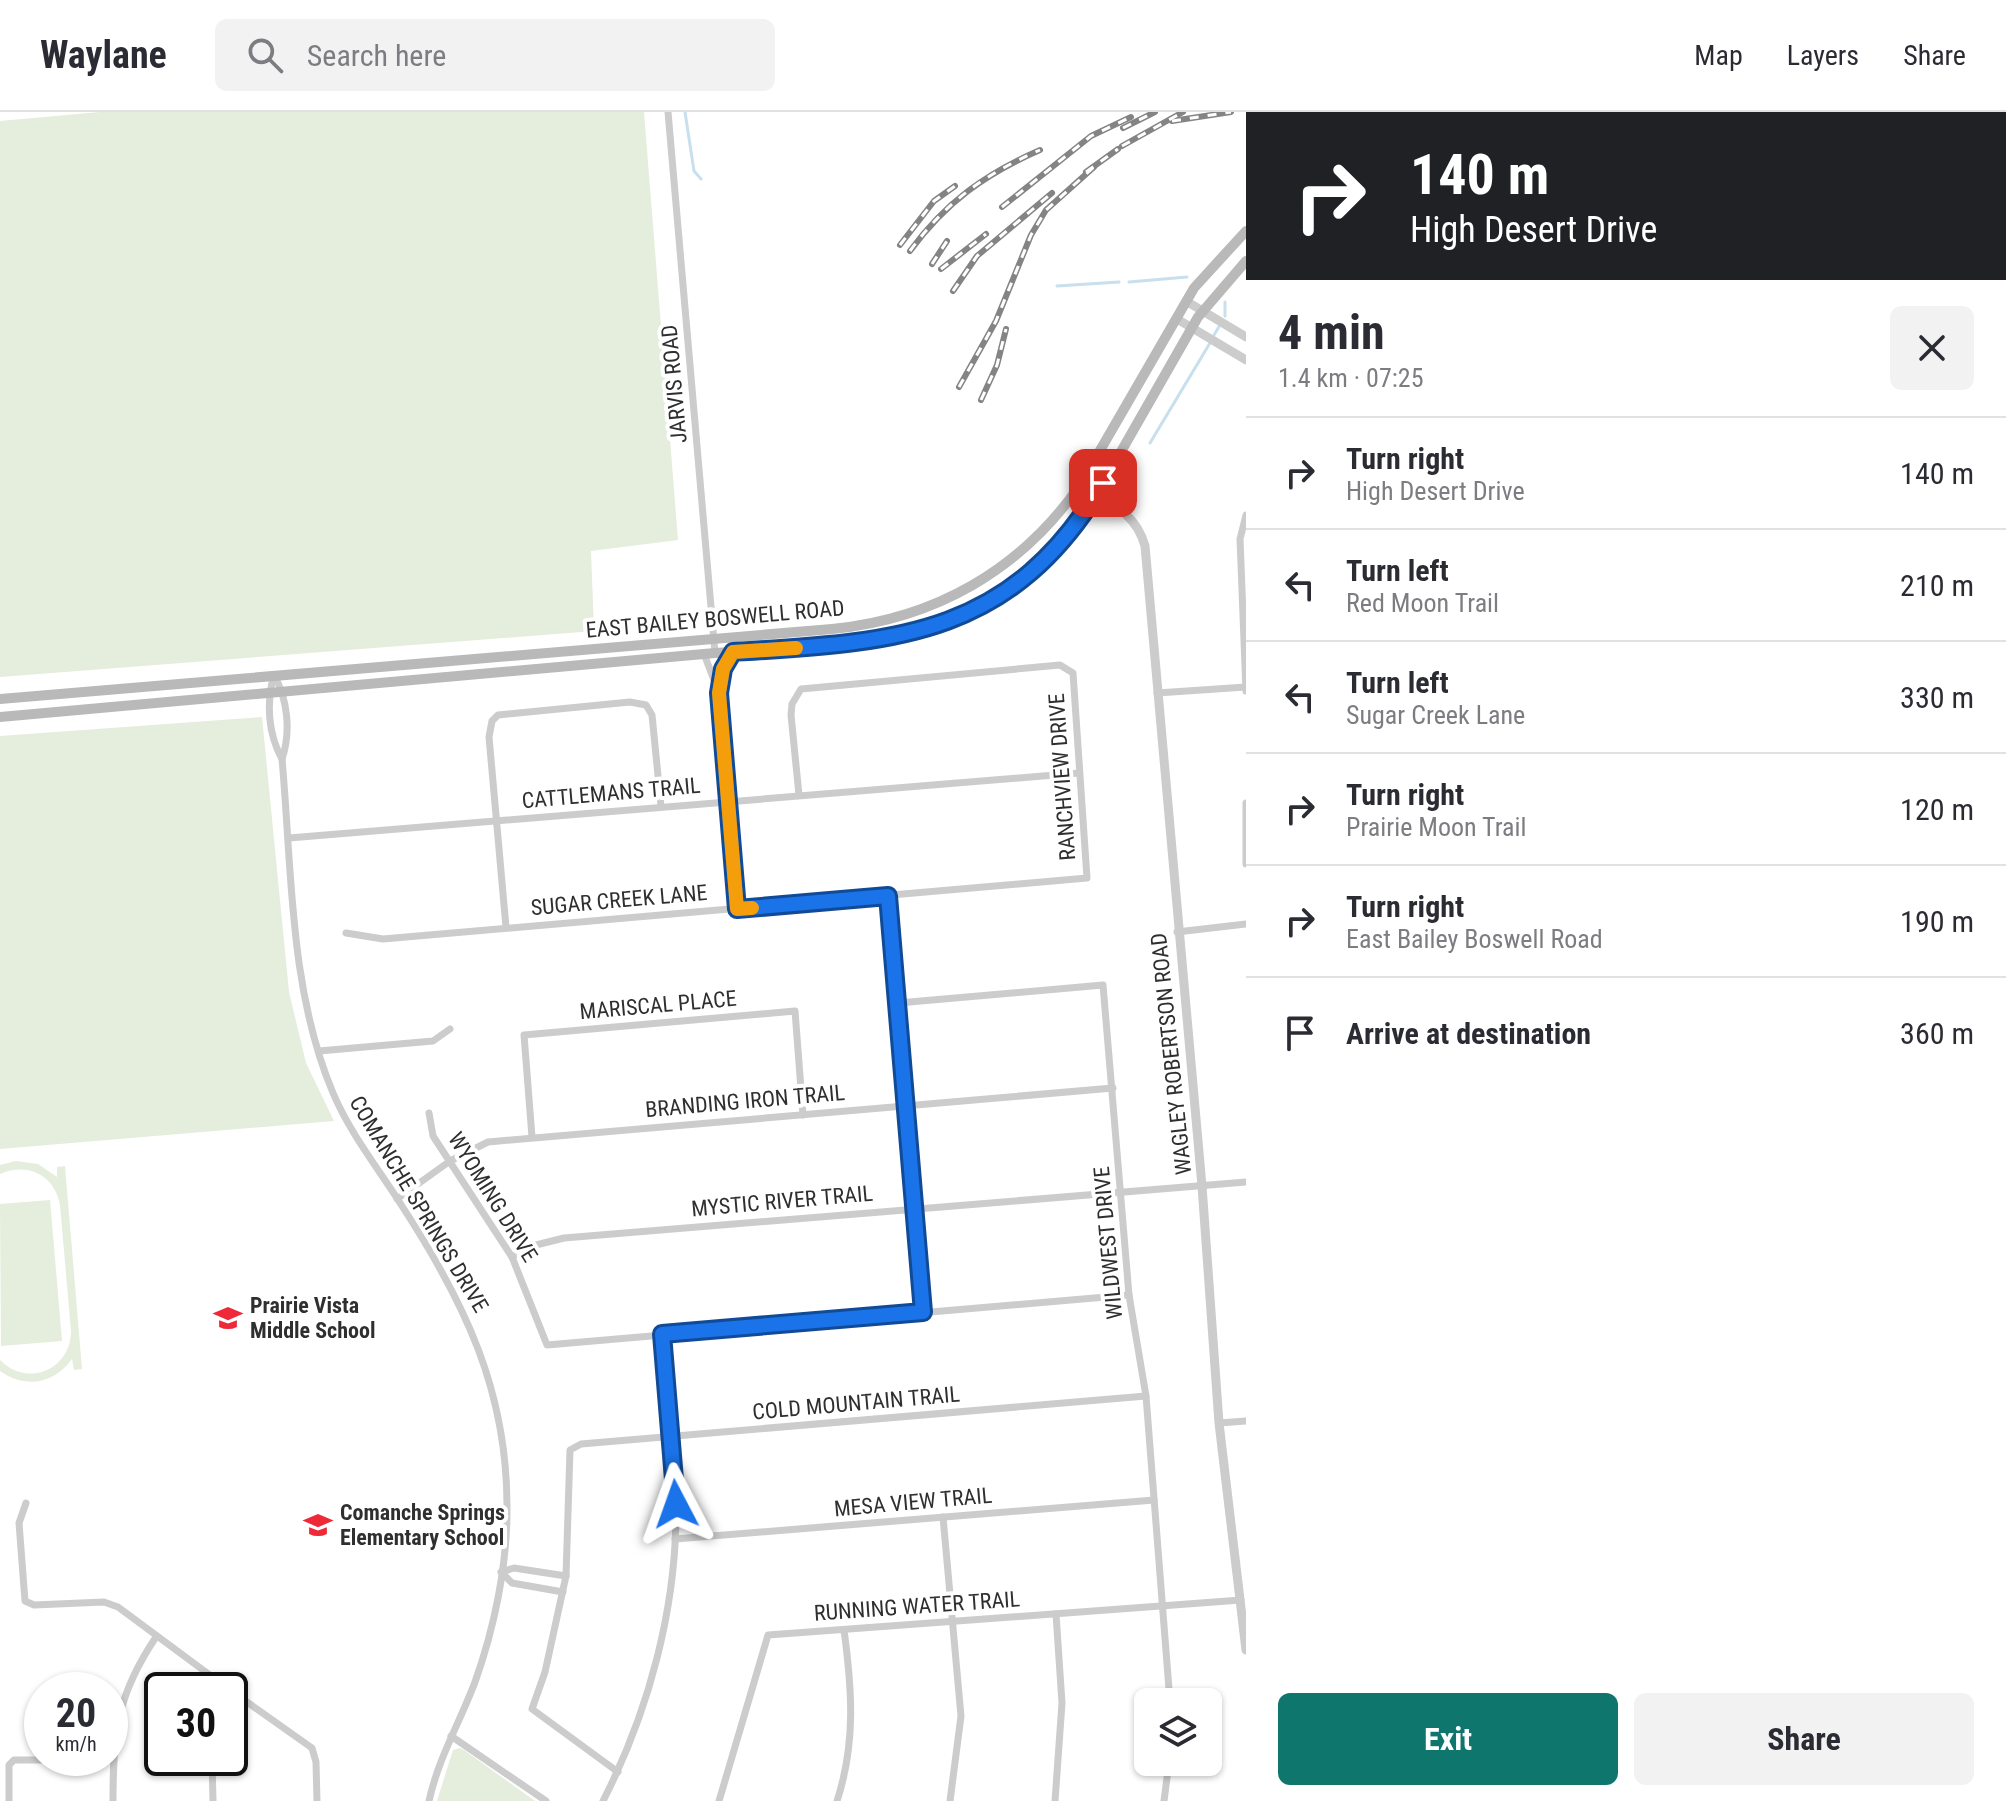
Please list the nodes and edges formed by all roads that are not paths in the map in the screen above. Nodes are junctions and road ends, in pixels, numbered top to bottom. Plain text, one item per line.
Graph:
1 (668, 112) edge
2 (1246, 231) edge
3 (1246, 261) edge
4 (1186, 301) junction
5 (1204, 311) junction
6 (1177, 319) junction
7 (1192, 328) junction
8 (1246, 337) edge
9 (1246, 360) edge
10 (1080, 485) junction
11 (1096, 495) junction
12 (1246, 515) edge
13 (1245, 634) edge
14 (714, 639) junction
15 (733, 652) junction
16 (710, 654) junction
17 (274, 675) junction
18 (1246, 689) edge
19 (81, 692) junction
20 (284, 693) junction
21 (719, 693) junction
22 (1157, 693) junction
23 (269, 694) junction
24 (0, 699) edge
25 (82, 710) junction
26 (0, 717) edge
27 (282, 759) junction
28 (1079, 773) junction
29 (799, 795) junction
30 (728, 801) junction
31 (1246, 803) edge
32 (661, 806) junction
33 (497, 820) junction
34 (289, 838) junction
35 (1246, 853) edge
36 (1246, 864) edge
37 (1087, 878) joint
38 (888, 896) junction
39 (737, 909) junction
40 (1246, 924) edge
41 (506, 927) junction
42 (1177, 932) junction
43 (346, 933) dead end
44 (898, 1003) junction
45 (450, 1029) dead end
46 (319, 1051) junction
47 (1113, 1088) junction
48 (907, 1105) junction
49 (429, 1113) dead end
50 (803, 1115) junction
51 (532, 1137) junction
52 (450, 1161) junction
53 (1246, 1182) edge
54 (1202, 1186) junction
55 (1122, 1190) junction
56 (397, 1199) junction
57 (914, 1208) junction
58 (512, 1257) junction
59 (1129, 1295) junction
60 (923, 1312) junction
61 (662, 1334) junction
62 (1146, 1396) junction
63 (1246, 1421) edge
64 (1219, 1423) junction
65 (671, 1437) junction
66 (1154, 1500) junction
67 (26, 1503) dead end
68 (943, 1517) junction
69 (675, 1539) junction
70 (501, 1572) junction
71 (566, 1576) junction
72 (563, 1592) junction
73 (1241, 1600) junction
74 (1163, 1605) junction
75 (1056, 1614) junction
76 (953, 1622) junction
77 (844, 1630) junction
78 (156, 1637) junction
79 (1246, 1650) edge
80 (205, 1672) edge
81 (128, 1683) edge
82 (1169, 1688) edge
83 (248, 1703) edge
84 (451, 1736) junction
85 (24, 1760) edge
86 (618, 1772) junction
87 (113, 1776) edge
88 (212, 1776) edge
89 (1167, 1776) edge
90 (9, 1801) edge
91 (113, 1801) edge
92 (213, 1801) edge
93 (317, 1801) edge
94 (429, 1801) edge
95 (546, 1801) edge
96 (603, 1801) edge
97 (719, 1801) edge
98 (837, 1801) edge
99 (950, 1801) edge
100 (1055, 1801) edge
101 (1164, 1801) edge

1 - 14 street, JARVIS ROAD
2 - 4 main road, EAST BAILEY BOSWELL ROAD
3 - 5 main road, EAST BAILEY BOSWELL ROAD
4 - 5 street
4 - 6 main road, EAST BAILEY BOSWELL ROAD
5 - 7 main road, EAST BAILEY BOSWELL ROAD
5 - 8 street
6 - 7 street
6 - 10 main road, EAST BAILEY BOSWELL ROAD
7 - 9 street
7 - 11 main road, EAST BAILEY BOSWELL ROAD
10 - 11 street, WAGLEY ROBERTSON ROAD
10 - 14 main road, EAST BAILEY BOSWELL ROAD
11 - 15 main road, EAST BAILEY BOSWELL ROAD
11 - 22 street, WAGLEY ROBERTSON ROAD
12 - 13 street
13 - 18 street
14 - 16 street, JARVIS ROAD
14 - 17 main road, EAST BAILEY BOSWELL ROAD
15 - 16 main road, EAST BAILEY BOSWELL ROAD
15 - 21 street
16 - 20 main road, EAST BAILEY BOSWELL ROAD
16 - 21 street, JARVIS ROAD
17 - 19 main road, EAST BAILEY BOSWELL ROAD
17 - 20 street, COMANCHE SPRINGS DRIVE
17 - 23 street, COMANCHE SPRINGS DRIVE
18 - 22 street
19 - 24 main road, EAST BAILEY BOSWELL ROAD
19 - 25 main road
20 - 23 main road, EAST BAILEY BOSWELL ROAD
20 - 27 street, COMANCHE SPRINGS DRIVE
21 - 30 street
22 - 42 street, WAGLEY ROBERTSON ROAD
23 - 25 main road, EAST BAILEY BOSWELL ROAD
23 - 27 street, COMANCHE SPRINGS DRIVE
25 - 26 main road, EAST BAILEY BOSWELL ROAD
27 - 34 street, COMANCHE SPRINGS DRIVE
28 - 29 street, CATTLEMANS TRAIL
28 - 29 street, RANCHVIEW DRIVE
28 - 37 street, RANCHVIEW DRIVE
29 - 30 street, CATTLEMANS TRAIL
30 - 32 street, CATTLEMANS TRAIL
30 - 39 street
31 - 35 street
32 - 33 street, CATTLEMANS TRAIL
32 - 33 street
33 - 34 street, CATTLEMANS TRAIL
33 - 41 street
34 - 46 street, COMANCHE SPRINGS DRIVE
35 - 36 street
37 - 38 street, SUGAR CREEK LANE
38 - 39 street, SUGAR CREEK LANE
38 - 44 street
39 - 41 street, SUGAR CREEK LANE
40 - 42 street
41 - 43 street, SUGAR CREEK LANE
42 - 54 street, WAGLEY ROBERTSON ROAD
44 - 47 street, WILDWEST DRIVE
44 - 48 street
45 - 46 street
46 - 56 street, COMANCHE SPRINGS DRIVE
47 - 48 street, BRANDING IRON TRAIL
47 - 55 street, WILDWEST DRIVE
48 - 50 street, BRANDING IRON TRAIL
48 - 57 street
49 - 52 street, WYOMING DRIVE
50 - 51 street, BRANDING IRON TRAIL
50 - 51 street, MARISCAL PLACE
51 - 52 street, BRANDING IRON TRAIL
52 - 56 street, BRANDING IRON TRAIL
52 - 58 street, WYOMING DRIVE
53 - 54 street, MYSTIC RIVER TRAIL
54 - 55 street, MYSTIC RIVER TRAIL
54 - 64 street, WAGLEY ROBERTSON ROAD
55 - 57 street, MYSTIC RIVER TRAIL
55 - 59 street, WILDWEST DRIVE
56 - 70 street, COMANCHE SPRINGS DRIVE
57 - 58 street, MYSTIC RIVER TRAIL
57 - 60 street
58 - 61 street, WYOMING DRIVE
59 - 60 street
59 - 62 street, WILDWEST DRIVE
60 - 61 street
61 - 65 street
62 - 65 street, COLD MOUNTAIN TRAIL
62 - 66 street, WILDWEST DRIVE
63 - 64 street
64 - 73 street, WAGLEY ROBERTSON ROAD
65 - 69 street
65 - 71 street, COLD MOUNTAIN TRAIL
66 - 68 street, MESA VIEW TRAIL
66 - 74 street, WILDWEST DRIVE
67 - 78 street
68 - 69 street, MESA VIEW TRAIL
68 - 76 street
69 - 86 street
70 - 71 street
70 - 72 street
70 - 84 street, COMANCHE SPRINGS DRIVE
71 - 72 street
72 - 86 street
73 - 74 street, RUNNING WATER TRAIL
73 - 79 street, WAGLEY ROBERTSON ROAD
74 - 75 street, RUNNING WATER TRAIL
74 - 82 street, WILDWEST DRIVE
75 - 76 street, RUNNING WATER TRAIL
75 - 100 street
76 - 77 street, RUNNING WATER TRAIL
76 - 99 street
77 - 97 street, RUNNING WATER TRAIL
77 - 98 street
78 - 80 street
78 - 81 street
83 - 93 street
84 - 94 street, COMANCHE SPRINGS DRIVE
84 - 95 street
85 - 90 street
86 - 96 street
87 - 91 street
88 - 92 street
89 - 101 street

